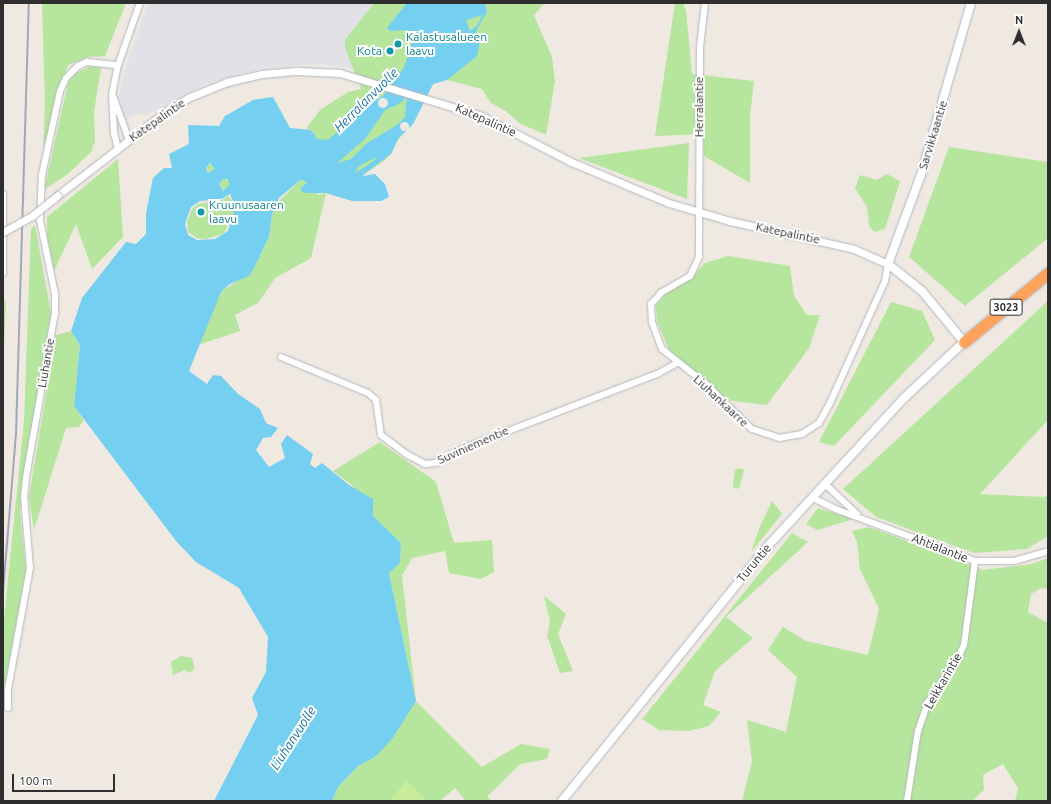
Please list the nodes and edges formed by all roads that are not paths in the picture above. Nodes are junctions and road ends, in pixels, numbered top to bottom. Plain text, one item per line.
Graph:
1 (140, 3) edge
2 (705, 3) edge
3 (971, 3) edge
4 (118, 66) junction
5 (112, 95) junction
6 (129, 140) junction
7 (118, 149) junction
8 (3, 194) edge
9 (699, 212) junction
10 (3, 232) edge
11 (888, 264) junction
12 (3, 273) edge
13 (1048, 273) edge
14 (964, 342) junction
15 (281, 357) dead end
16 (677, 363) junction
17 (825, 484) junction
18 (813, 498) junction
19 (858, 516) junction
20 (1048, 551) edge
21 (975, 561) junction
22 (8, 708) dead end
23 (562, 801) edge
24 (907, 801) edge

1 - 4 street
2 - 9 street, Herralantie
3 - 11 main road, Sarvikkaantie
4 - 5 street
4 - 22 street, Liuhantie
5 - 6 street
5 - 7 street
6 - 7 street, Katepalintie
6 - 9 street, Katepalintie
7 - 10 street, Katepalintie, bridge
8 - 12 street
9 - 11 street, Katepalintie
9 - 16 street, Liuhankaarre
11 - 14 main road, Katepalintie
11 - 16 street, Liuhankaarre
13 - 14 highway, 3023
14 - 17 main road, Turuntie
15 - 16 street, Suviniementie
17 - 18 main road, Turuntie
17 - 19 street, Ahtialantie
18 - 19 street, Ahtialantie
18 - 23 main road, Turuntie
19 - 21 street, Ahtialantie
20 - 21 street, Ahtialantie
21 - 24 street, Leikkarintie

